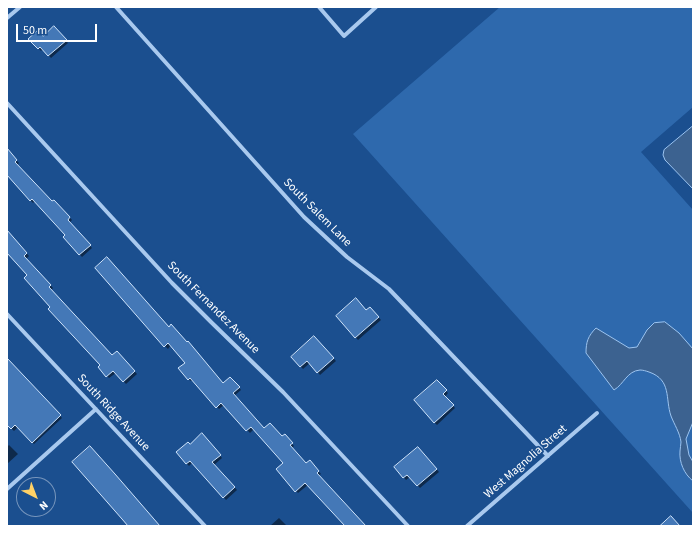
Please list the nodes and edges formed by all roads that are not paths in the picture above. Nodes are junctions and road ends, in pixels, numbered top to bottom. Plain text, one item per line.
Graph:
1 (20, 7) edge
2 (116, 7) edge
3 (319, 7) edge
4 (376, 7) edge
5 (7, 18) edge
6 (7, 103) edge
7 (7, 314) edge
8 (96, 409) junction
9 (597, 413) dead end
10 (548, 456) junction
11 (7, 489) edge
12 (205, 526) edge
13 (408, 526) edge
14 (467, 526) edge

1 - 5 street
2 - 10 street, South Salem Lane
3 - 4 street
6 - 13 street, South Fernandez Avenue
7 - 8 street, South Ridge Avenue
8 - 11 street
8 - 12 street, South Ridge Avenue
9 - 10 street, West Magnolia Street
10 - 14 street, West Magnolia Street

